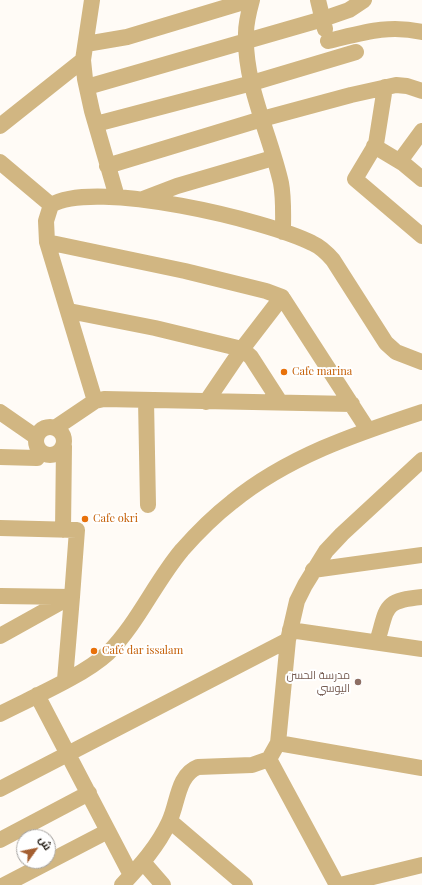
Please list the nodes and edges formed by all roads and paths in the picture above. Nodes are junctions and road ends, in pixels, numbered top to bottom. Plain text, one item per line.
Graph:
1 (251, 0) edge
2 (318, 0) edge
3 (364, 0) edge
4 (95, 1) edge
5 (323, 19) junction
6 (422, 32) edge
7 (246, 41) junction
8 (328, 41) junction
9 (86, 44) junction
10 (356, 52) dead end
11 (332, 59) junction
12 (83, 60) junction
13 (252, 83) junction
14 (420, 86) edge
15 (87, 87) junction
16 (385, 87) junction
17 (262, 119) junction
18 (96, 124) junction
19 (0, 126) edge
20 (422, 131) edge
21 (374, 146) junction
22 (273, 158) junction
23 (400, 161) junction
24 (0, 162) edge
25 (107, 166) junction
26 (422, 179) edge
27 (117, 197) junction
28 (143, 199) junction
29 (51, 205) junction
30 (283, 232) junction
31 (422, 236) edge
32 (47, 242) junction
33 (282, 297) junction
34 (68, 311) junction
35 (242, 349) junction
36 (422, 362) edge
37 (146, 400) junction
38 (96, 401) junction
39 (206, 402) junction
40 (280, 402) junction
41 (352, 404) junction
42 (0, 412) edge
43 (422, 412) edge
44 (60, 424) junction
45 (368, 430) junction
46 (65, 444) junction
47 (39, 445) junction
48 (0, 457) edge
49 (422, 460) edge
50 (148, 506) dead end
51 (0, 528) edge
52 (63, 530) junction
53 (422, 555) edge
54 (313, 570) junction
55 (0, 596) edge
56 (72, 596) junction
57 (422, 597) edge
58 (289, 634) junction
59 (0, 636) edge
60 (377, 642) junction
61 (422, 649) edge
62 (65, 680) junction
63 (37, 695) junction
64 (0, 714) edge
65 (278, 743) junction
66 (68, 753) junction
67 (269, 760) junction
68 (422, 768) edge
69 (0, 789) edge
70 (89, 793) junction
71 (170, 821) junction
72 (108, 831) junction
73 (0, 840) edge
74 (143, 862) junction
75 (422, 865) edge
76 (127, 880) edge
77 (4, 882) edge
78 (163, 885) edge
79 (245, 885) edge
80 (337, 885) edge
81 (340, 885) edge

1 - 7 street
1 - 9 street
2 - 5 street
3 - 5 street
4 - 9 street
5 - 7 street
5 - 8 street
6 - 8 street
7 - 13 street
7 - 15 street
8 - 11 street
9 - 12 street
10 - 11 street
11 - 13 street
12 - 15 street
12 - 19 street
13 - 17 street
13 - 18 street
14 - 16 street
15 - 18 street
16 - 17 street
16 - 21 street
17 - 22 street
17 - 25 street
18 - 25 street
20 - 23 street
21 - 23 street
21 - 31 street
22 - 28 street
22 - 30 street
23 - 26 street
24 - 29 street
25 - 27 street
27 - 28 street
27 - 29 street
28 - 30 street
29 - 32 street
30 - 36 street
32 - 33 street
32 - 34 street
33 - 35 street
33 - 41 street
34 - 35 street
34 - 38 street
35 - 39 street
35 - 40 street
37 - 38 street
37 - 39 street
37 - 50 street
38 - 44 street
39 - 40 street
40 - 41 street
41 - 45 street
42 - 47 street
43 - 45 street
44 - 46 street
44 - 47 street
45 - 62 street
46 - 47 street
46 - 52 street
47 - 48 street
49 - 54 street
51 - 52 street
52 - 56 street
53 - 54 street
54 - 58 street
55 - 56 street
56 - 59 street
56 - 62 street
57 - 60 street
58 - 60 street
58 - 65 street
58 - 66 street
60 - 61 street
62 - 63 street
63 - 64 street
63 - 66 street
65 - 67 street
65 - 68 street
66 - 69 street
66 - 70 street
67 - 71 street
67 - 80 street
70 - 72 street
70 - 73 street
71 - 74 street
71 - 79 street
72 - 76 street
72 - 77 street
74 - 76 street
74 - 78 street
75 - 81 street

